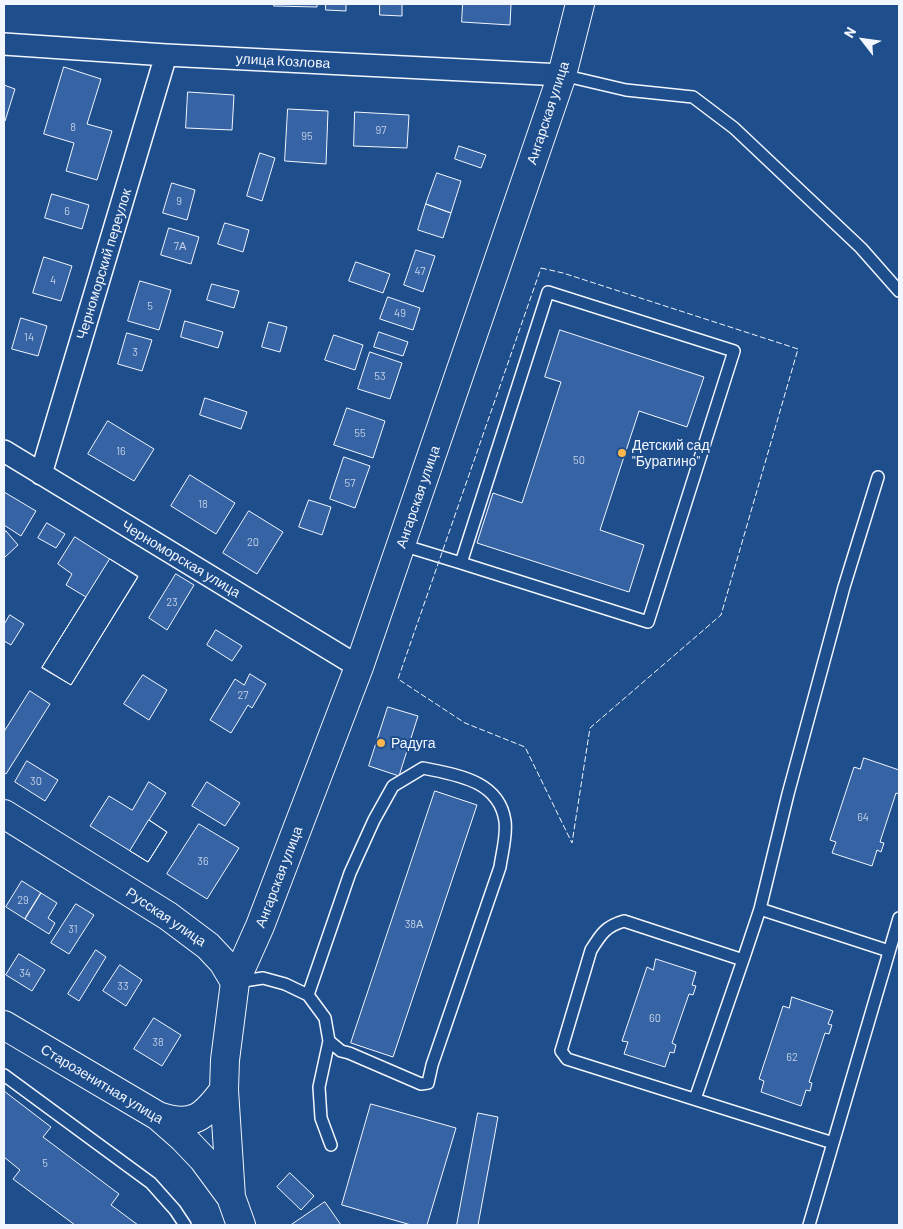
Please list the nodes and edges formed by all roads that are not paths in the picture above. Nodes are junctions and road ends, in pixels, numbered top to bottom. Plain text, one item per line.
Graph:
1 (580, 4) edge
2 (4, 44) edge
3 (166, 55) junction
4 (562, 75) junction
5 (899, 291) edge
6 (4, 450) edge
7 (41, 474) junction
8 (878, 477) dead end
9 (402, 544) junction
10 (462, 563) junction
11 (359, 667) junction
12 (4, 814) edge
13 (760, 909) junction
14 (899, 918) edge
15 (260, 926) junction
16 (208, 946) junction
17 (889, 951) junction
18 (743, 960) junction
19 (235, 982) junction
20 (308, 995) junction
21 (4, 1025) edge
22 (329, 1041) junction
23 (4, 1075) edge
24 (224, 1090) junction
25 (695, 1099) junction
26 (158, 1116) junction
27 (833, 1143) junction
28 (331, 1145) dead end
29 (231, 1196) junction
30 (185, 1225) edge
31 (242, 1225) edge
32 (809, 1225) edge

1 - 4 main road, Ангарская улица
2 - 3 street, улица Козлова
3 - 4 street, улица Козлова
3 - 7 street, Черноморский переулок
4 - 5 lane
4 - 9 main road, Ангарская улица
6 - 7 street, Черноморская улица
7 - 11 street, Черноморская улица
8 - 13 lane
9 - 10 lane
9 - 11 main road, Ангарская улица
10 - 10 lane
11 - 15 main road, Ангарская улица
12 - 16 main road, Русская улица
13 - 17 lane
13 - 18 lane
14 - 17 lane
15 - 16 main road
15 - 19 main road, Ангарская улица
16 - 19 main road, Русская улица
17 - 27 lane
18 - 25 lane
18 - 25 lane
19 - 20 lane
19 - 24 main road
20 - 22 lane
20 - 22 lane
21 - 26 main road, Старозенитная улица
22 - 28 lane
23 - 30 lane
24 - 26 main road
24 - 29 main road
25 - 27 lane
26 - 29 main road, Старозенитная улица
27 - 32 lane
29 - 31 main road

